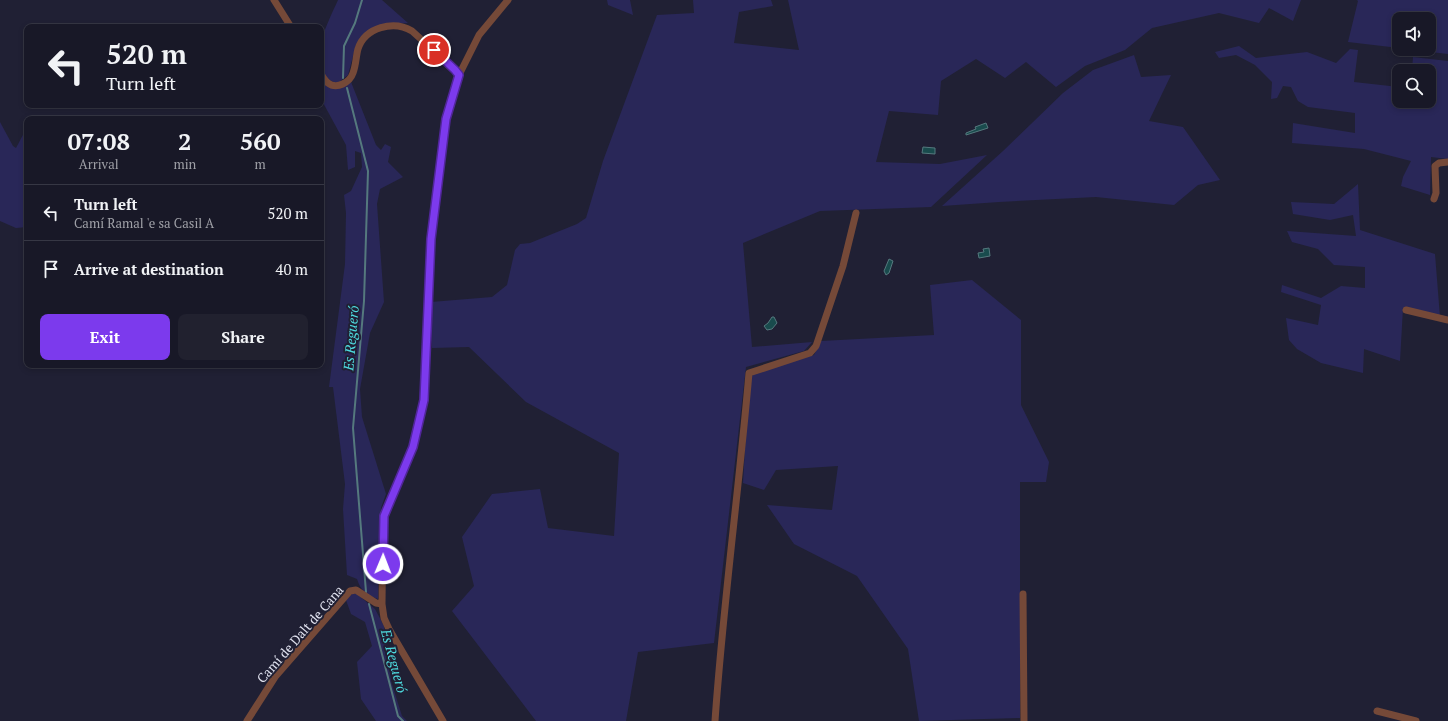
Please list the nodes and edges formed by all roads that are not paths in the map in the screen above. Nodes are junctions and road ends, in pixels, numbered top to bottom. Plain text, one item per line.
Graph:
1 (274, 0) edge
2 (508, 0) edge
3 (289, 24) edge
4 (459, 75) junction
5 (324, 78) edge
6 (1448, 162) edge
7 (1434, 199) dead end
8 (856, 213) dead end
9 (1406, 310) dead end
10 (1448, 320) edge
11 (1023, 594) dead end
12 (382, 604) junction
13 (1377, 711) dead end
14 (247, 721) edge
15 (443, 721) edge
16 (715, 721) edge
17 (1024, 721) edge
18 (1416, 721) edge

1 - 3 street
2 - 4 street
4 - 5 street
4 - 12 street
6 - 7 street
8 - 16 street
9 - 10 street
11 - 17 street
12 - 14 street, Camí de Dalt de Cana
12 - 15 street
13 - 18 street

